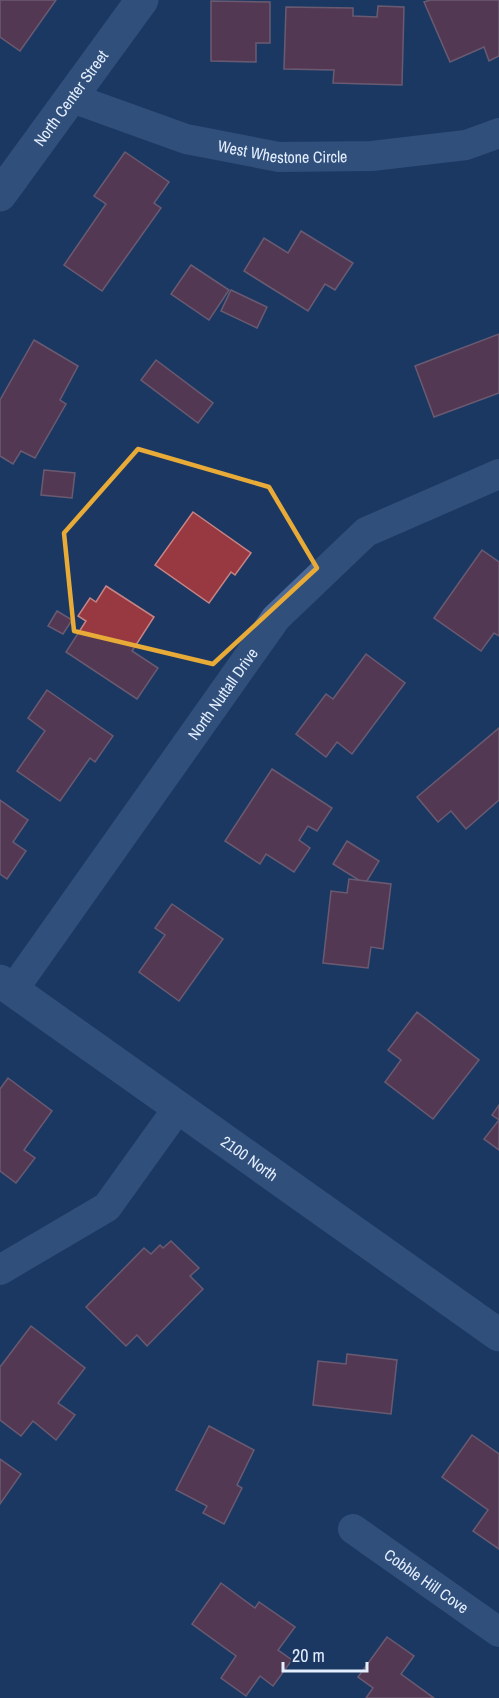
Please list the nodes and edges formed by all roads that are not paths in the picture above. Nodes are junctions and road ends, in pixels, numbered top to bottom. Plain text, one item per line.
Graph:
1 (142, 0) edge
2 (72, 98) junction
3 (499, 133) edge
4 (0, 195) edge
5 (499, 474) edge
6 (7, 986) edge
7 (178, 1108) junction
8 (0, 1270) edge
9 (499, 1335) edge
10 (353, 1529) dead end
11 (499, 1632) edge

1 - 2 street, North Center Street
2 - 3 street, West Whestone Circle
2 - 4 street, North Center Street
5 - 6 street, North Nuttall Drive
6 - 7 street, 2100 North
7 - 8 street
7 - 9 street, 2100 North
10 - 11 street, Cobble Hill Cove

